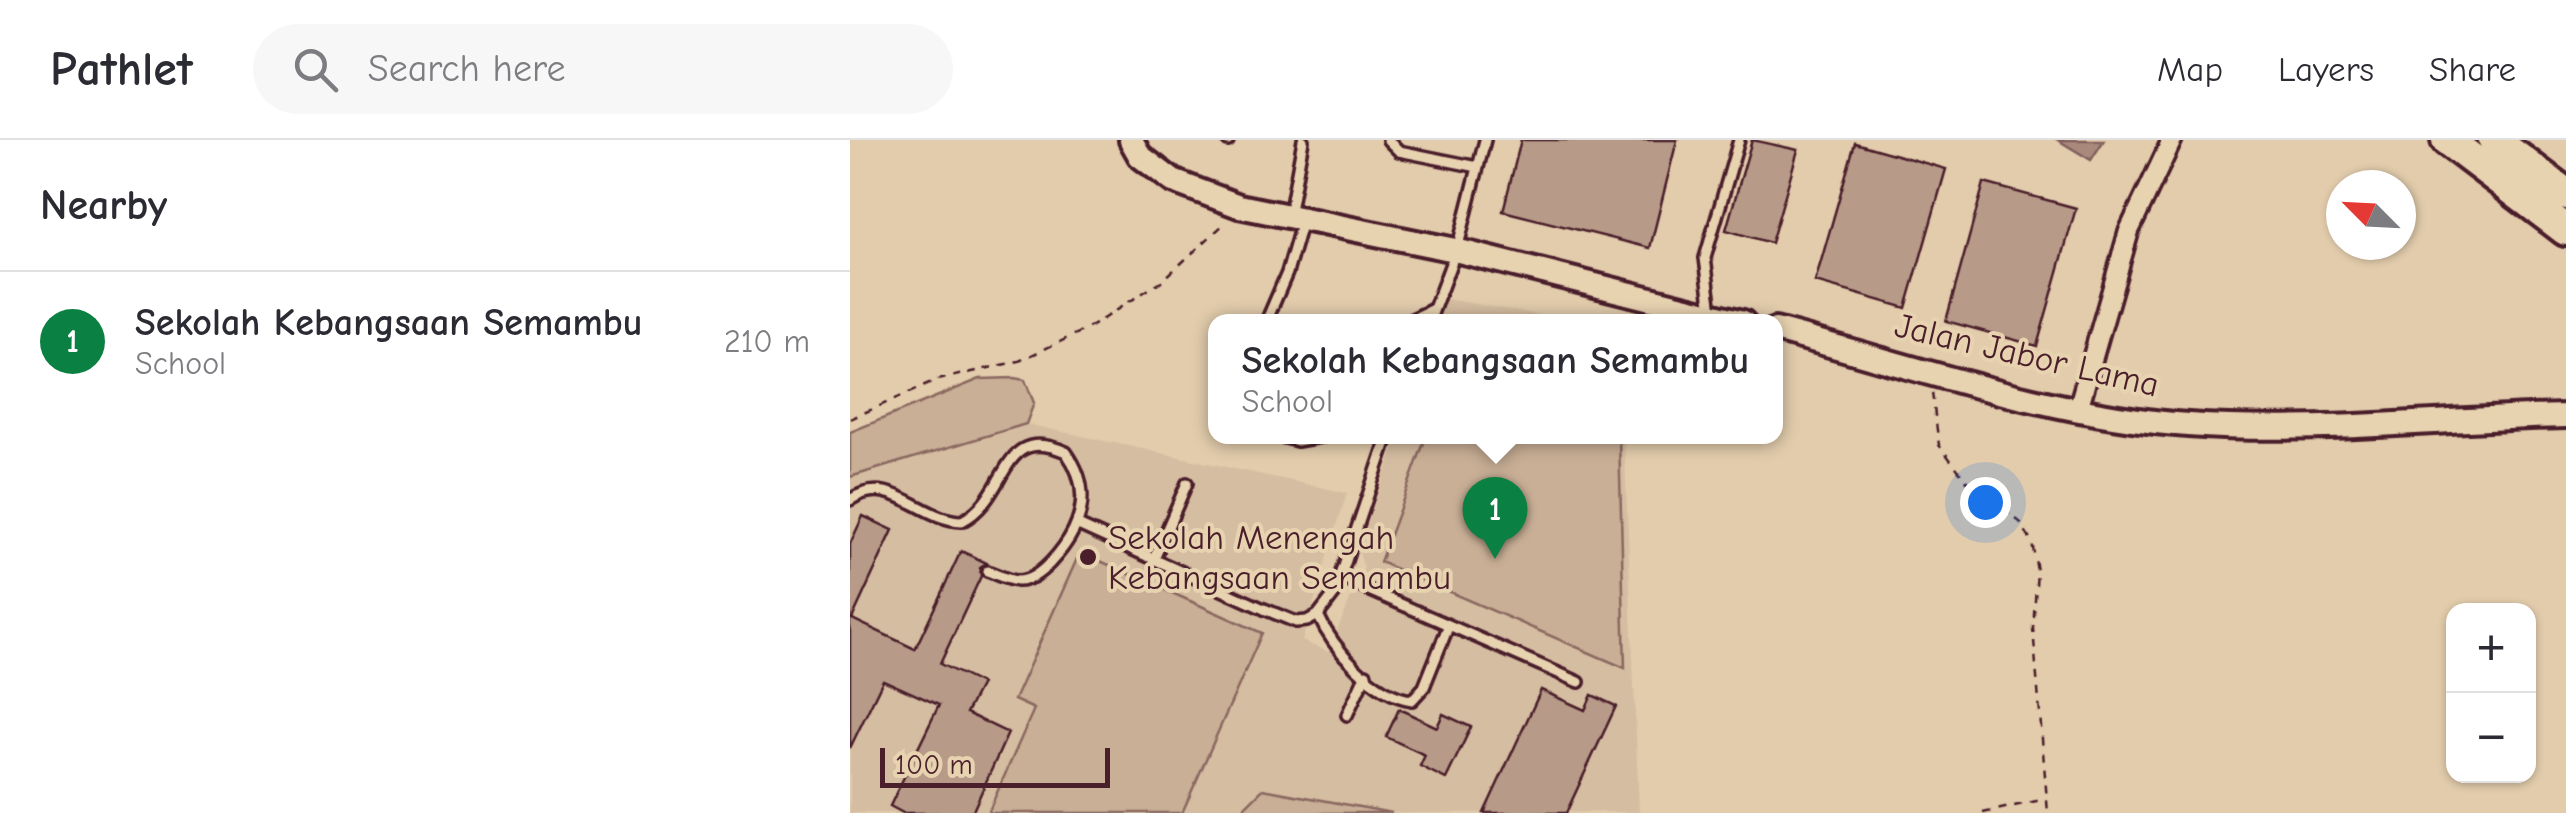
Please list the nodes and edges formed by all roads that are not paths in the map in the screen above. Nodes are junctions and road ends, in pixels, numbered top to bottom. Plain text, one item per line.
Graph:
1 (1131, 140) edge
2 (1303, 140) edge
3 (1388, 140) edge
4 (1485, 140) edge
5 (1738, 140) edge
6 (2172, 140) edge
7 (2448, 140) edge
8 (2494, 140) edge
9 (1478, 167) junction
10 (2566, 194) edge
11 (1296, 219) junction
12 (2566, 230) edge
13 (1455, 250) junction
14 (1433, 309) junction
15 (1269, 314) edge
16 (1423, 314) edge
17 (1431, 314) edge
18 (1712, 314) joint
19 (1783, 332) edge
20 (2078, 409) junction
21 (2566, 416) edge
22 (1385, 444) edge
23 (1187, 482) dead end
24 (850, 500) edge
25 (1078, 525) junction
26 (1154, 559) junction
27 (987, 570) dead end
28 (1341, 578) junction
29 (1318, 615) junction
30 (1448, 627) junction
31 (1366, 674) junction
32 (1579, 682) dead end
33 (1347, 715) dead end

1 - 11 street
2 - 11 lane
3 - 9 lane
4 - 9 lane
5 - 18 lane
6 - 20 street
7 - 12 highway
8 - 10 highway
9 - 13 lane
11 - 13 street
11 - 15 lane
13 - 14 lane
13 - 18 street
14 - 16 lane
14 - 17 lane
19 - 20 street, Jalan Jabor Lama
20 - 21 street, Jalan Jabor Lama
22 - 28 lane
23 - 26 lane
24 - 25 lane
25 - 26 lane
25 - 27 lane
26 - 29 lane
28 - 29 lane
28 - 30 lane
29 - 31 lane
30 - 31 lane
30 - 32 lane
31 - 33 lane

